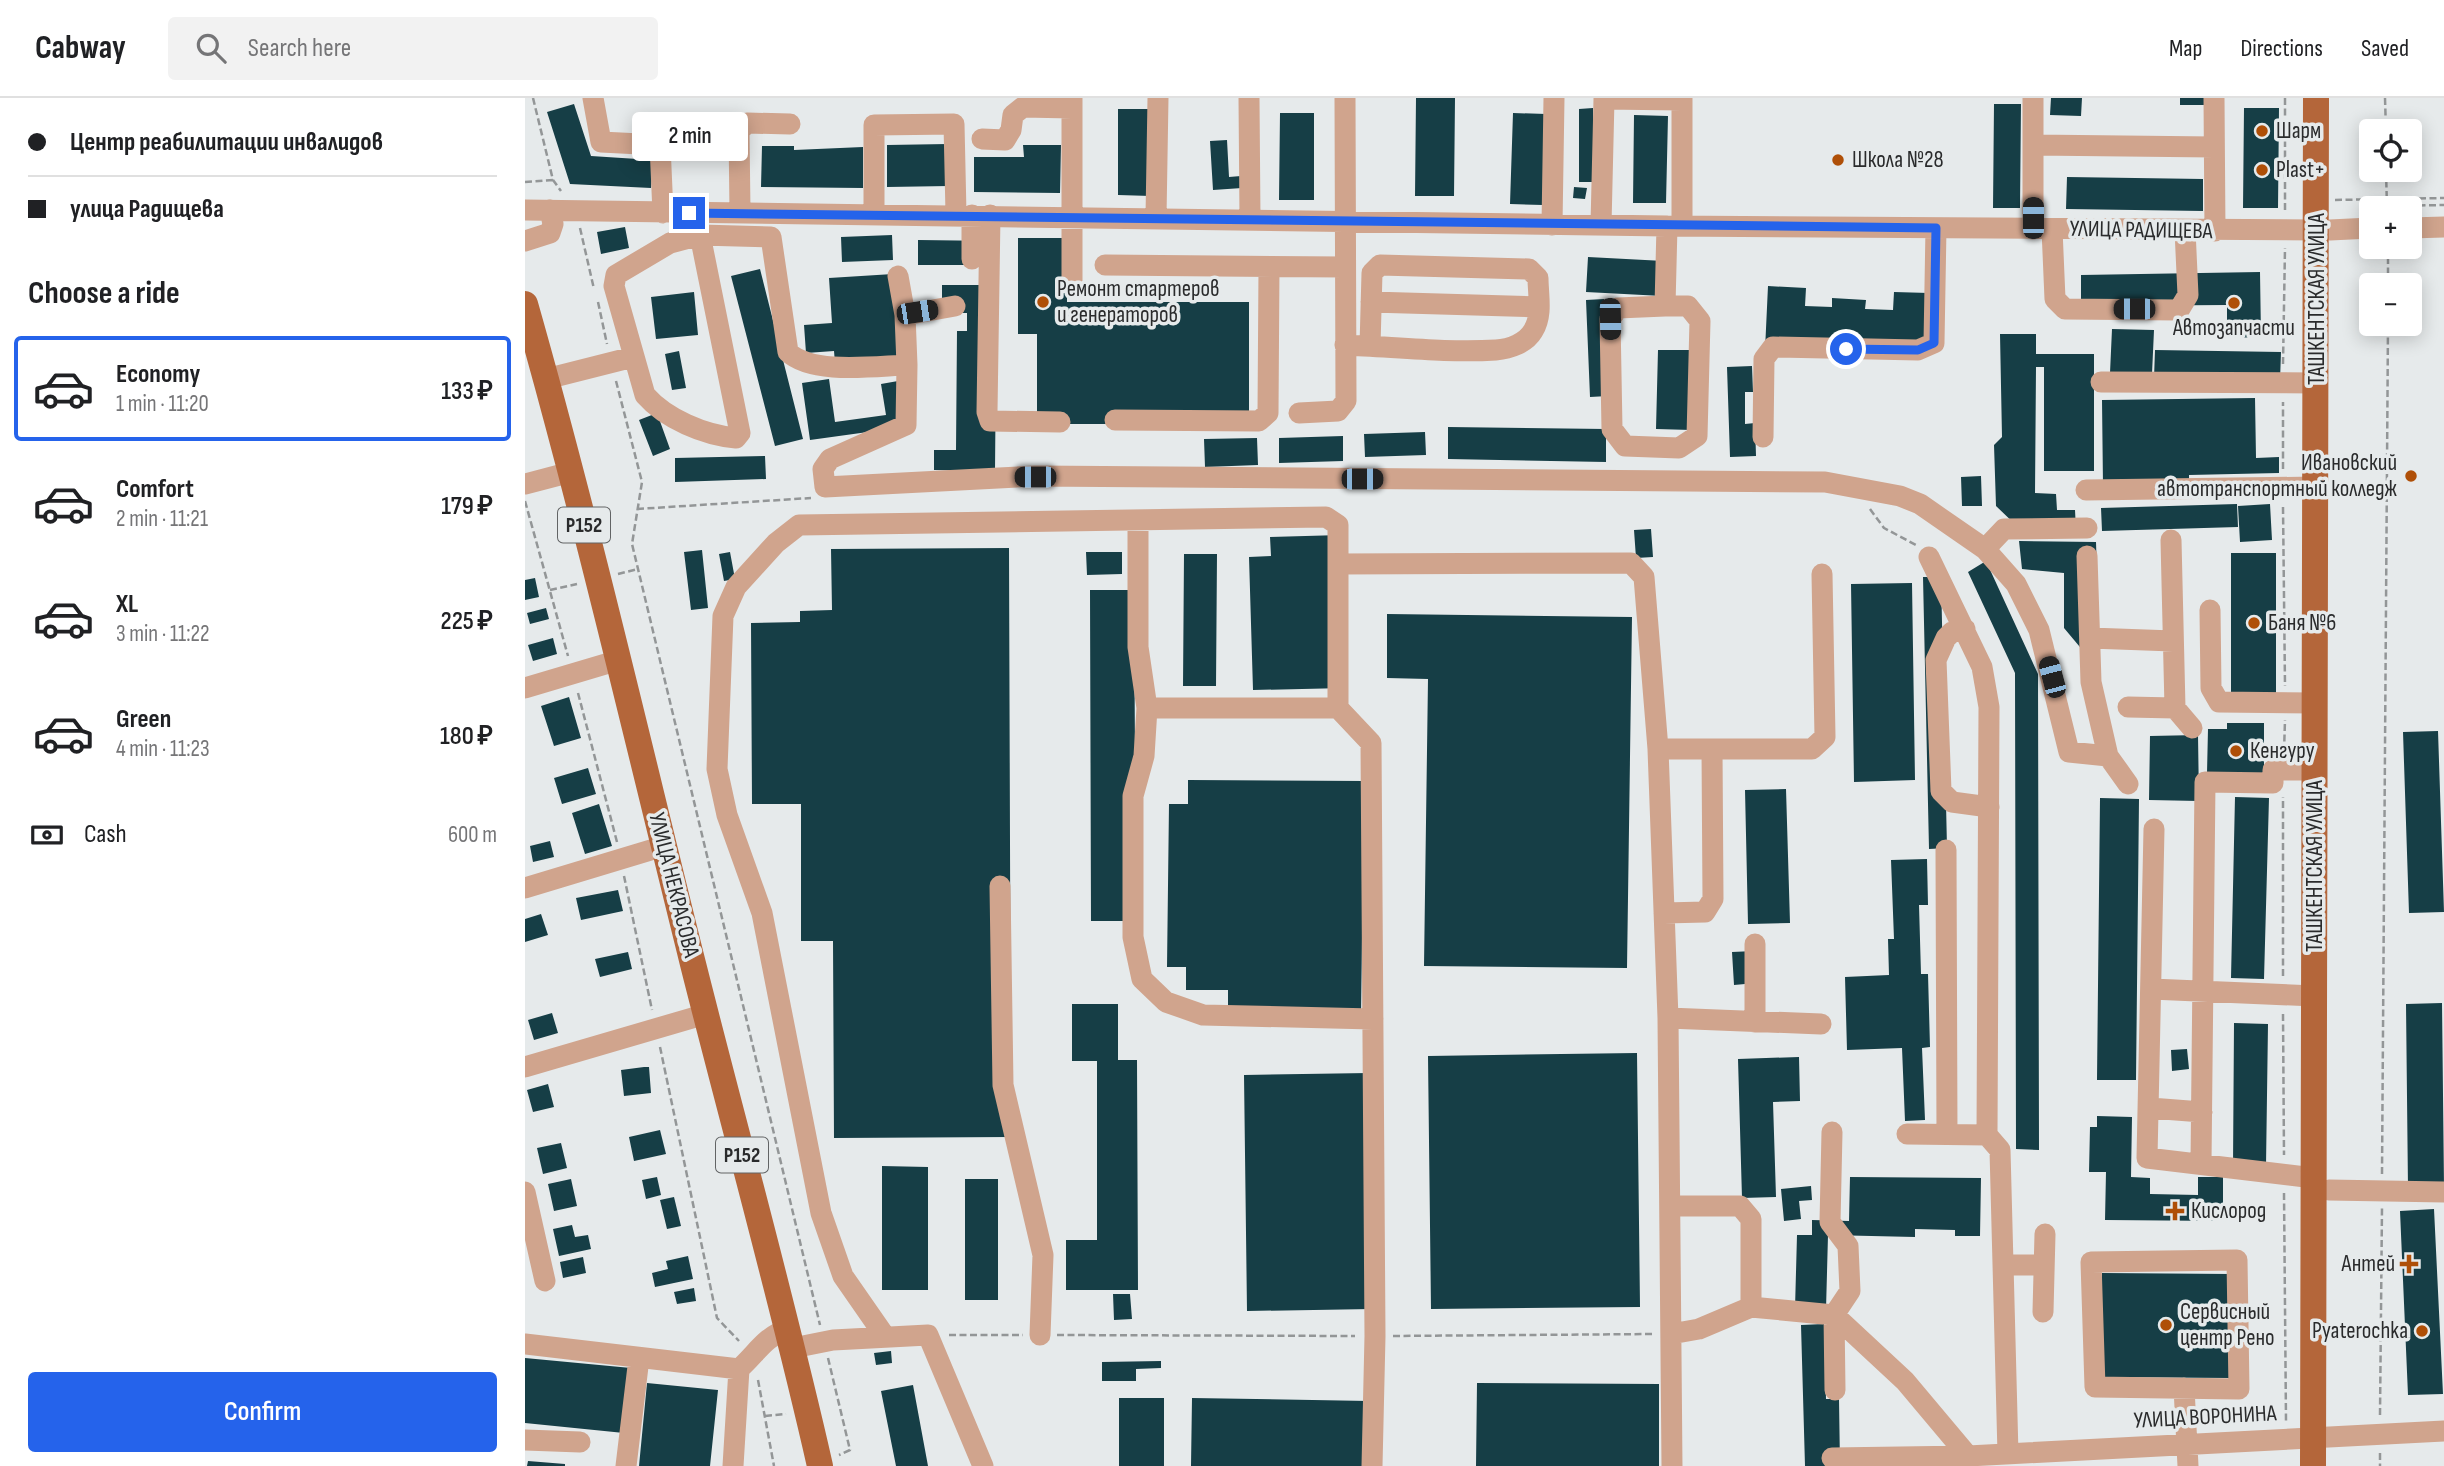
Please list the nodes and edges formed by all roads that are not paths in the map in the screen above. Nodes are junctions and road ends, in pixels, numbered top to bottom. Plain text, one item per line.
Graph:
1 (593, 98) edge
2 (1157, 98) edge
3 (1249, 98) edge
4 (1345, 98) edge
5 (1554, 98) edge
6 (2033, 98) edge
7 (2214, 98) edge
8 (2316, 98) edge
9 (2329, 98) edge
10 (1682, 99) edge
11 (1072, 103) edge
12 (790, 124) dead end
13 (982, 139) dead end
14 (2033, 145) junction
15 (2214, 147) junction
16 (2323, 200) junction
17 (525, 210) edge
18 (550, 210) junction
19 (740, 212) junction
20 (663, 213) junction
21 (770, 213) junction
22 (874, 214) junction
23 (973, 215) junction
24 (1071, 216) junction
25 (1156, 218) junction
26 (1250, 219) junction
27 (1343, 221) junction
28 (1552, 225) junction
29 (1601, 225) junction
30 (1674, 226) junction
31 (2444, 227) edge
32 (1936, 228) junction
33 (2422, 228) edge
34 (2043, 229) junction
35 (2359, 229) edge
36 (2185, 230) junction
37 (2323, 230) junction
38 (2215, 231) junction
39 (700, 235) junction
40 (771, 237) junction
41 (525, 241) edge
42 (972, 259) dead end
43 (1105, 265) dead end
44 (1269, 267) junction
45 (1344, 267) junction
46 (898, 276) dead end
47 (1072, 284) dead end
48 (1371, 302) junction
49 (525, 304) edge
50 (955, 306) dead end
51 (1665, 306) junction
52 (1539, 307) junction
53 (905, 314) junction
54 (1345, 345) junction
55 (1370, 346) junction
56 (633, 357) junction
57 (907, 365) junction
58 (546, 379) junction
59 (2101, 382) dead end
60 (2316, 383) junction
61 (1299, 413) dead end
62 (1115, 420) dead end
63 (1060, 422) dead end
64 (1763, 437) dead end
65 (571, 472) junction
66 (525, 484) edge
67 (2316, 486) junction
68 (2086, 490) dead end
69 (1137, 522) junction
70 (2087, 528) dead end
71 (2171, 540) dead end
72 (1985, 549) junction
73 (2087, 556) dead end
74 (1929, 557) dead end
75 (1339, 564) junction
76 (1822, 574) dead end
77 (2210, 610) dead end
78 (1965, 629) junction
79 (2090, 638) junction
80 (2173, 640) junction
81 (619, 660) junction
82 (525, 688) edge
83 (2315, 704) junction
84 (2128, 707) dead end
85 (1147, 708) junction
86 (1338, 708) junction
87 (2175, 708) junction
88 (2192, 728) dead end
89 (1658, 749) junction
90 (1712, 749) junction
91 (2108, 755) junction
92 (2315, 770) junction
93 (2128, 784) dead end
94 (1989, 807) junction
95 (2154, 829) dead end
96 (664, 846) junction
97 (1946, 850) dead end
98 (1000, 886) dead end
99 (525, 888) edge
100 (1664, 913) junction
101 (1755, 944) dead end
102 (2151, 989) junction
103 (2203, 990) junction
104 (2314, 996) junction
105 (706, 1014) junction
106 (1668, 1018) junction
107 (1373, 1019) junction
108 (1755, 1022) junction
109 (1821, 1024) dead end
110 (525, 1067) edge
111 (2150, 1108) junction
112 (2202, 1112) junction
113 (1832, 1132) dead end
114 (1907, 1134) dead end
115 (1947, 1134) junction
116 (1987, 1135) junction
117 (2201, 1164) junction
118 (2319, 1186) junction
119 (525, 1192) edge
120 (2444, 1192) edge
121 (1670, 1206) junction
122 (2045, 1234) dead end
123 (2003, 1265) junction
124 (2045, 1265) junction
125 (545, 1281) dead end
126 (1751, 1307) junction
127 (2043, 1312) dead end
128 (1834, 1315) junction
129 (1671, 1334) junction
130 (884, 1335) junction
131 (1040, 1335) road end
132 (790, 1339) junction
133 (525, 1344) edge
134 (639, 1357) junction
135 (747, 1362) junction
136 (2184, 1388) junction
137 (1835, 1390) dead end
138 (2444, 1431) edge
139 (2321, 1438) junction
140 (525, 1440) edge
141 (579, 1442) dead end
142 (2008, 1454) junction
143 (2187, 1455) edge
144 (1832, 1458) dead end
145 (2038, 1459) edge
146 (2062, 1459) edge
147 (1963, 1461) edge
148 (626, 1466) edge
149 (733, 1466) edge
150 (820, 1466) edge
151 (983, 1466) edge
152 (1372, 1466) edge
153 (1672, 1466) edge
154 (2313, 1466) edge
155 (2329, 1466) edge

1 - 20 street
2 - 25 street
3 - 26 street
4 - 27 street
5 - 28 street
6 - 14 street
7 - 15 street
8 - 16 main road, ТАШКЕНТСКАЯ УЛИЦА
9 - 16 main road, ТАШКЕНТСКАЯ УЛИЦА
10 - 29 street
10 - 30 street
11 - 13 street
11 - 24 street
12 - 19 street
14 - 15 street
14 - 34 street
15 - 38 street
16 - 37 main road, ТАШКЕНТСКАЯ УЛИЦА
17 - 18 street, УЛИЦА РАДИЩЕВА
18 - 20 street, УЛИЦА РАДИЩЕВА
18 - 41 street
19 - 20 street, УЛИЦА РАДИЩЕВА
19 - 21 street, УЛИЦА РАДИЩЕВА
21 - 22 street, УЛИЦА РАДИЩЕВА
21 - 40 street
22 - 23 street, УЛИЦА РАДИЩЕВА
22 - 23 street
23 - 24 street, УЛИЦА РАДИЩЕВА
23 - 42 street
23 - 63 street
24 - 25 street, УЛИЦА РАДИЩЕВА
24 - 47 street
25 - 26 street, УЛИЦА РАДИЩЕВА
26 - 27 street, УЛИЦА РАДИЩЕВА
27 - 28 street, УЛИЦА РАДИЩЕВА
27 - 45 street
28 - 29 street, УЛИЦА РАДИЩЕВА
29 - 30 street, УЛИЦА РАДИЩЕВА
30 - 32 street, УЛИЦА РАДИЩЕВА
30 - 51 street
31 - 33 street
32 - 34 street, УЛИЦА РАДИЩЕВА
32 - 64 street
34 - 36 street, УЛИЦА РАДИЩЕВА
34 - 36 street
35 - 37 street, УЛИЦА РАДИЩЕВА
36 - 38 street, УЛИЦА РАДИЩЕВА
37 - 38 street, УЛИЦА РАДИЩЕВА
37 - 60 main road, ТАШКЕНТСКАЯ УЛИЦА
37 - 118 main road, ТАШКЕНТСКАЯ УЛИЦА
39 - 40 street
39 - 56 street
39 - 56 street
40 - 57 street
43 - 44 street
44 - 45 street
44 - 62 street
45 - 54 street
46 - 53 street
48 - 52 street
48 - 52 street
48 - 55 street
49 - 58 main road, УЛИЦА НЕКРАСОВА / Р152
50 - 53 street
51 - 51 street
52 - 55 street
53 - 57 street
54 - 55 street
54 - 61 street
56 - 58 street
57 - 72 street
58 - 65 main road, УЛИЦА НЕКРАСОВА / Р152
59 - 60 street
60 - 67 main road, ТАШКЕНТСКАЯ УЛИЦА
65 - 66 street
65 - 81 main road, УЛИЦА НЕКРАСОВА / Р152
67 - 68 street
67 - 83 main road, ТАШКЕНТСКАЯ УЛИЦА
69 - 75 street
69 - 85 street
69 - 130 street
70 - 72 street
71 - 80 street
72 - 91 street
73 - 79 street
74 - 78 street
75 - 86 street
75 - 89 street
76 - 90 street
77 - 83 street
78 - 94 street
78 - 94 street
79 - 80 street
79 - 91 street
80 - 87 street
81 - 82 street
81 - 96 main road, УЛИЦА НЕКРАСОВА / Р152
83 - 92 main road, ТАШКЕНТСКАЯ УЛИЦА
84 - 87 street
85 - 86 street
85 - 107 street
86 - 107 street
87 - 88 street
89 - 90 street
89 - 100 street
90 - 100 street
91 - 93 street
92 - 103 street
92 - 104 main road, ТАШКЕНТСКАЯ УЛИЦА
94 - 116 street
95 - 102 street
96 - 99 street
96 - 105 main road, УЛИЦА НЕКРАСОВА / Р152
97 - 115 street
98 - 131 street
100 - 106 street
101 - 108 street
102 - 103 street
102 - 111 street
103 - 104 street
103 - 112 street
104 - 118 main road, ТАШКЕНТСКАЯ УЛИЦА
105 - 110 street
105 - 132 main road, УЛИЦА НЕКРАСОВА / Р152
106 - 108 street
106 - 121 street
107 - 152 street
108 - 109 street
111 - 112 street
111 - 117 street
112 - 117 street
113 - 128 street
114 - 115 street
115 - 116 street
116 - 123 street
117 - 118 street
118 - 120 street
118 - 139 main road, ТАШКЕНТСКАЯ УЛИЦА
119 - 125 street
121 - 126 street
121 - 129 street
122 - 124 street
123 - 124 street
123 - 142 street
124 - 127 street
126 - 128 street
126 - 129 street
128 - 137 street
128 - 147 street
129 - 153 street
130 - 132 street
130 - 151 street
132 - 135 street
132 - 150 main road, УЛИЦА НЕКРАСОВА / Р152
133 - 134 street
134 - 135 street
134 - 148 street
135 - 149 street
136 - 136 street
136 - 143 street
138 - 139 street, УЛИЦА ВОРОНИНА
139 - 143 street, УЛИЦА ВОРОНИНА
139 - 154 main road, ТАШКЕНТСКАЯ УЛИЦА
139 - 155 main road, ТАШКЕНТСКАЯ УЛИЦА
140 - 141 street
142 - 145 street, УЛИЦА ВОРОНИНА
142 - 147 street, УЛИЦА ВОРОНИНА
143 - 146 street, УЛИЦА ВОРОНИНА
144 - 147 street, УЛИЦА ВОРОНИНА
145 - 146 street, УЛИЦА ВОРОНИНА

